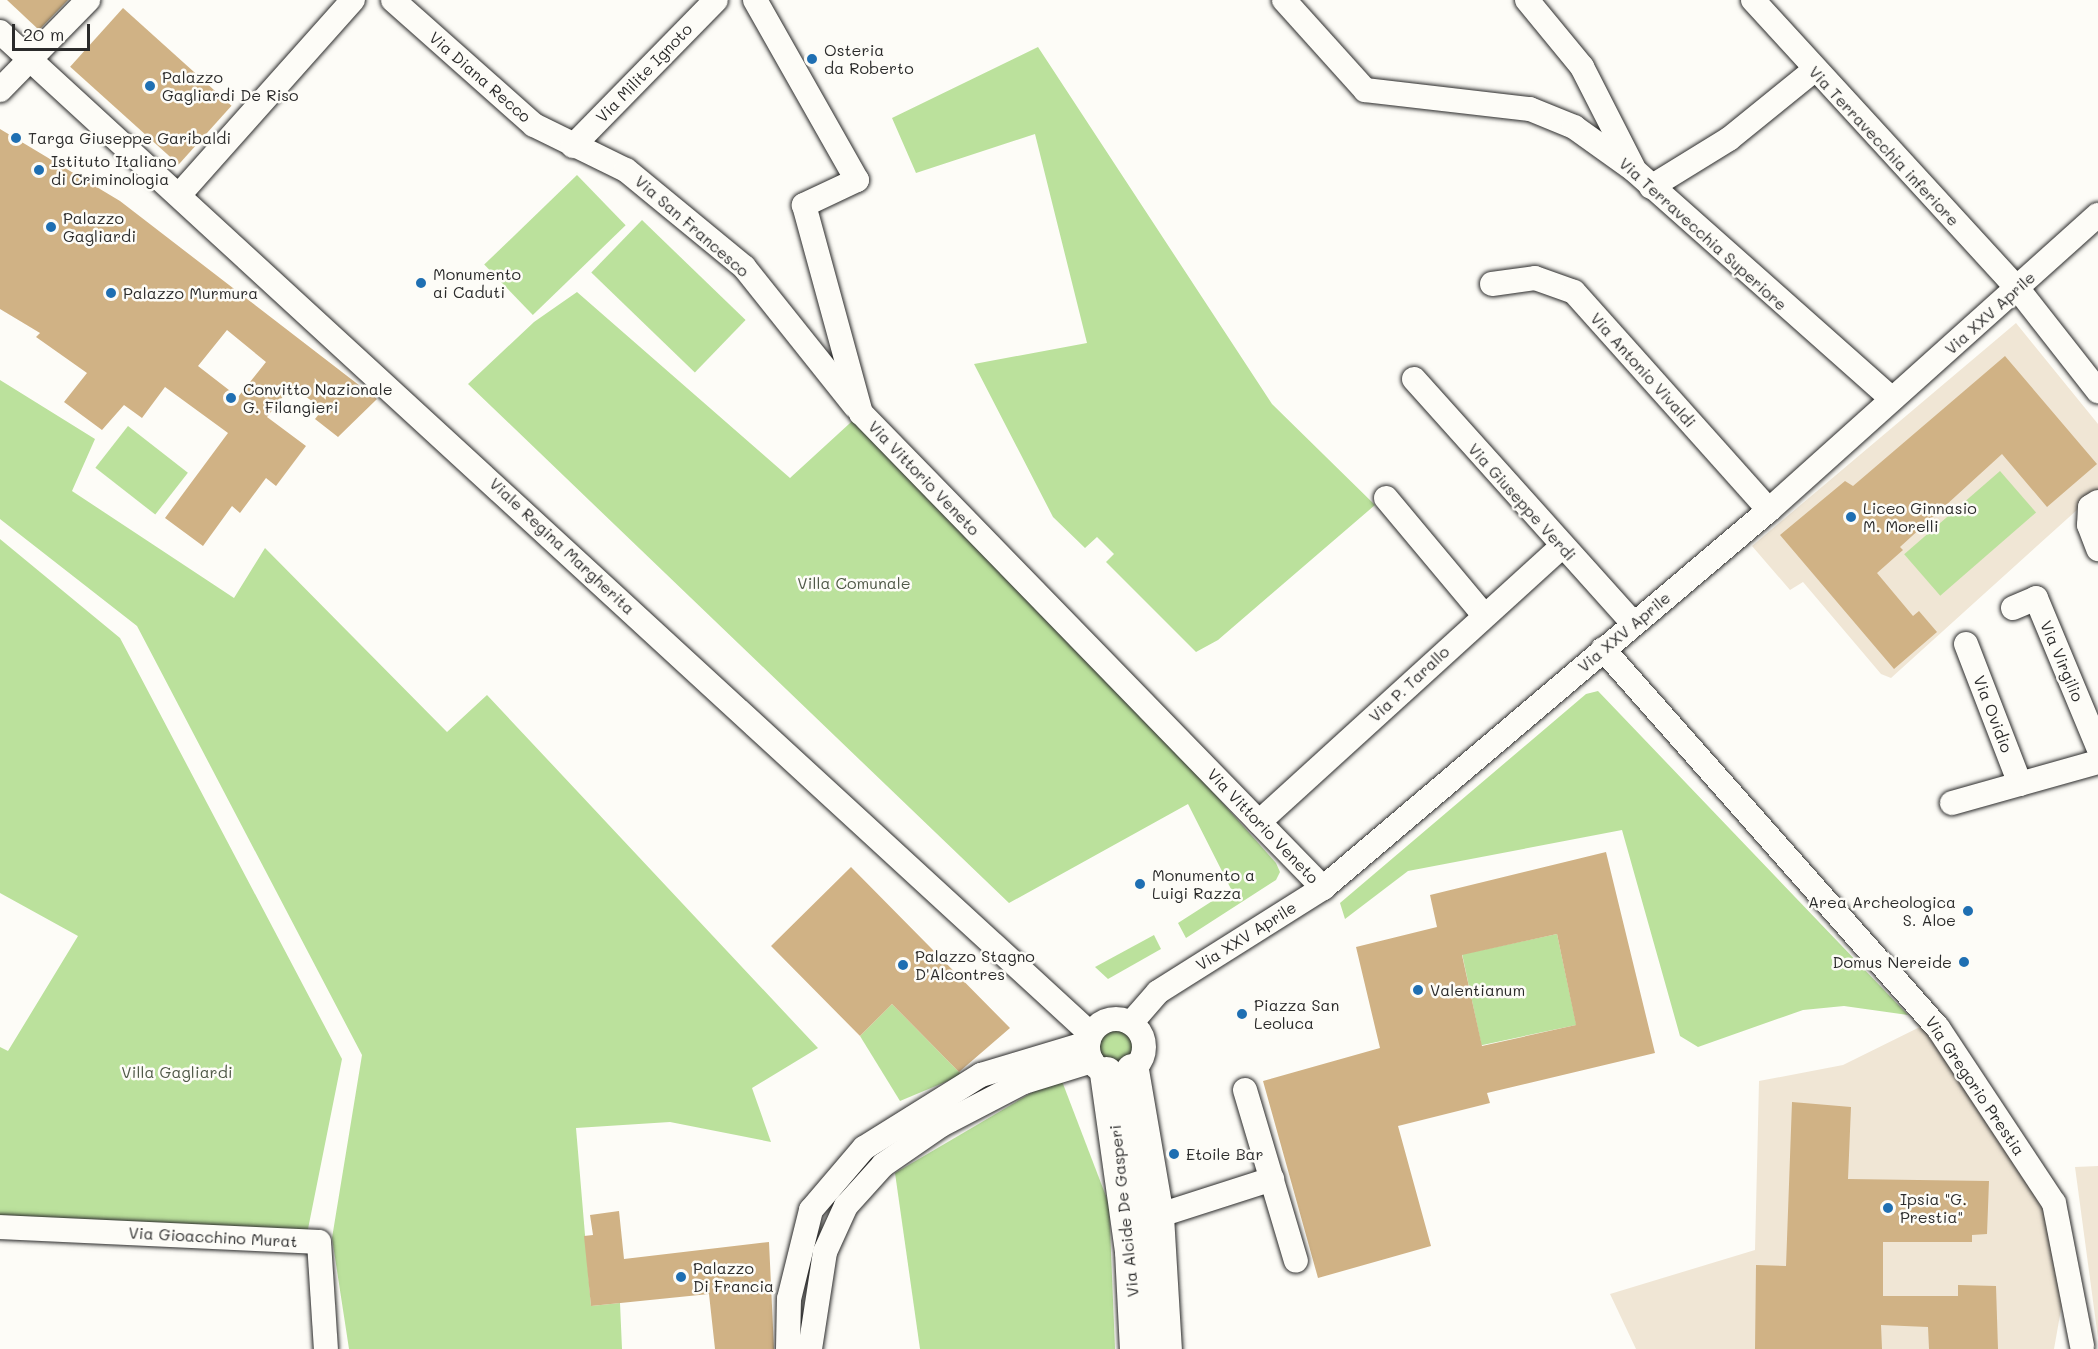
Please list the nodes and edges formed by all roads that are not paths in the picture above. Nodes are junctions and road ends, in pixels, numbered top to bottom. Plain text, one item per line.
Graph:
1 (88, 0) edge
2 (353, 0) edge
3 (393, 0) edge
4 (716, 0) edge
5 (755, 0) edge
6 (1284, 0) edge
7 (1527, 0) edge
8 (1752, 0) edge
9 (0, 32) edge
10 (32, 58) junction
11 (1814, 71) junction
12 (0, 90) edge
13 (573, 146) junction
14 (1634, 170) junction
15 (1651, 187) junction
16 (180, 194) junction
17 (2098, 215) edge
18 (1492, 284) dead end
19 (2018, 289) junction
20 (1414, 379) dead end
21 (2098, 391) edge
22 (1892, 399) junction
23 (861, 414) junction
24 (1386, 498) dead end
25 (2098, 502) edge
26 (1769, 510) junction
27 (1561, 547) junction
28 (2098, 549) edge
29 (2013, 608) dead end
30 (1484, 615) junction
31 (1633, 623) junction
32 (1966, 644) dead end
33 (1603, 649) junction
34 (2098, 747) edge
35 (2098, 762) edge
36 (2020, 784) junction
37 (1952, 803) dead end
38 (1259, 822) junction
39 (1323, 888) junction
40 (1131, 1023) junction
41 (1102, 1056) junction
42 (1245, 1090) dead end
43 (1272, 1179) junction
44 (1157, 1216) junction
45 (0, 1227) edge
46 (1296, 1261) dead end
47 (2082, 1346) dead end
48 (326, 1349) edge
49 (788, 1349) edge
50 (810, 1349) edge
51 (1136, 1349) edge
52 (1165, 1349) edge

1 - 10 street
2 - 16 street
3 - 13 street, Via Diana Recco
4 - 13 street, Via Milite Ignoto
5 - 23 street, Via Vittorio Veneto
6 - 14 street, Via Terravecchia Superiore
7 - 14 street
8 - 11 street, Via Terravecchia inferiore
9 - 10 street, Viale Regina Margherita
10 - 12 street
10 - 16 street, Viale Regina Margherita
11 - 15 street
11 - 19 street, Via Terravecchia inferiore
13 - 23 street, Via San Francesco
14 - 15 street, Via Terravecchia Superiore
15 - 22 street, Via Terravecchia Superiore
16 - 41 street, Viale Regina Margherita
17 - 19 street, Via XXV Aprile
18 - 26 street, Via Antonio Vivaldi
19 - 21 street, Via Terravecchia inferiore
19 - 22 street, Via XXV Aprile
20 - 27 street, Via Giuseppe Verdi
22 - 26 street, Via XXV Aprile
23 - 38 street, Via Vittorio Veneto
24 - 30 street
25 - 28 street
26 - 31 street, Via XXV Aprile
27 - 30 street, Via P. Tarallo
27 - 31 street, Via Giuseppe Verdi
29 - 34 street, Via Virgilio
30 - 38 street, Via P. Tarallo
31 - 33 street, Via XXV Aprile
32 - 36 street, Via Ovidio
33 - 39 street, Via XXV Aprile
33 - 47 street, Via Gregorio Prestia
35 - 36 street
36 - 37 street
38 - 39 street, Via Vittorio Veneto
39 - 40 street, Via XXV Aprile
40 - 41 street
40 - 41 street
41 - 44 main road
41 - 49 street
41 - 50 street
41 - 51 main road, Via Alcide De Gasperi
42 - 43 street
43 - 44 street
43 - 46 street
44 - 52 main road
45 - 48 street, Via Gioacchino Murat

